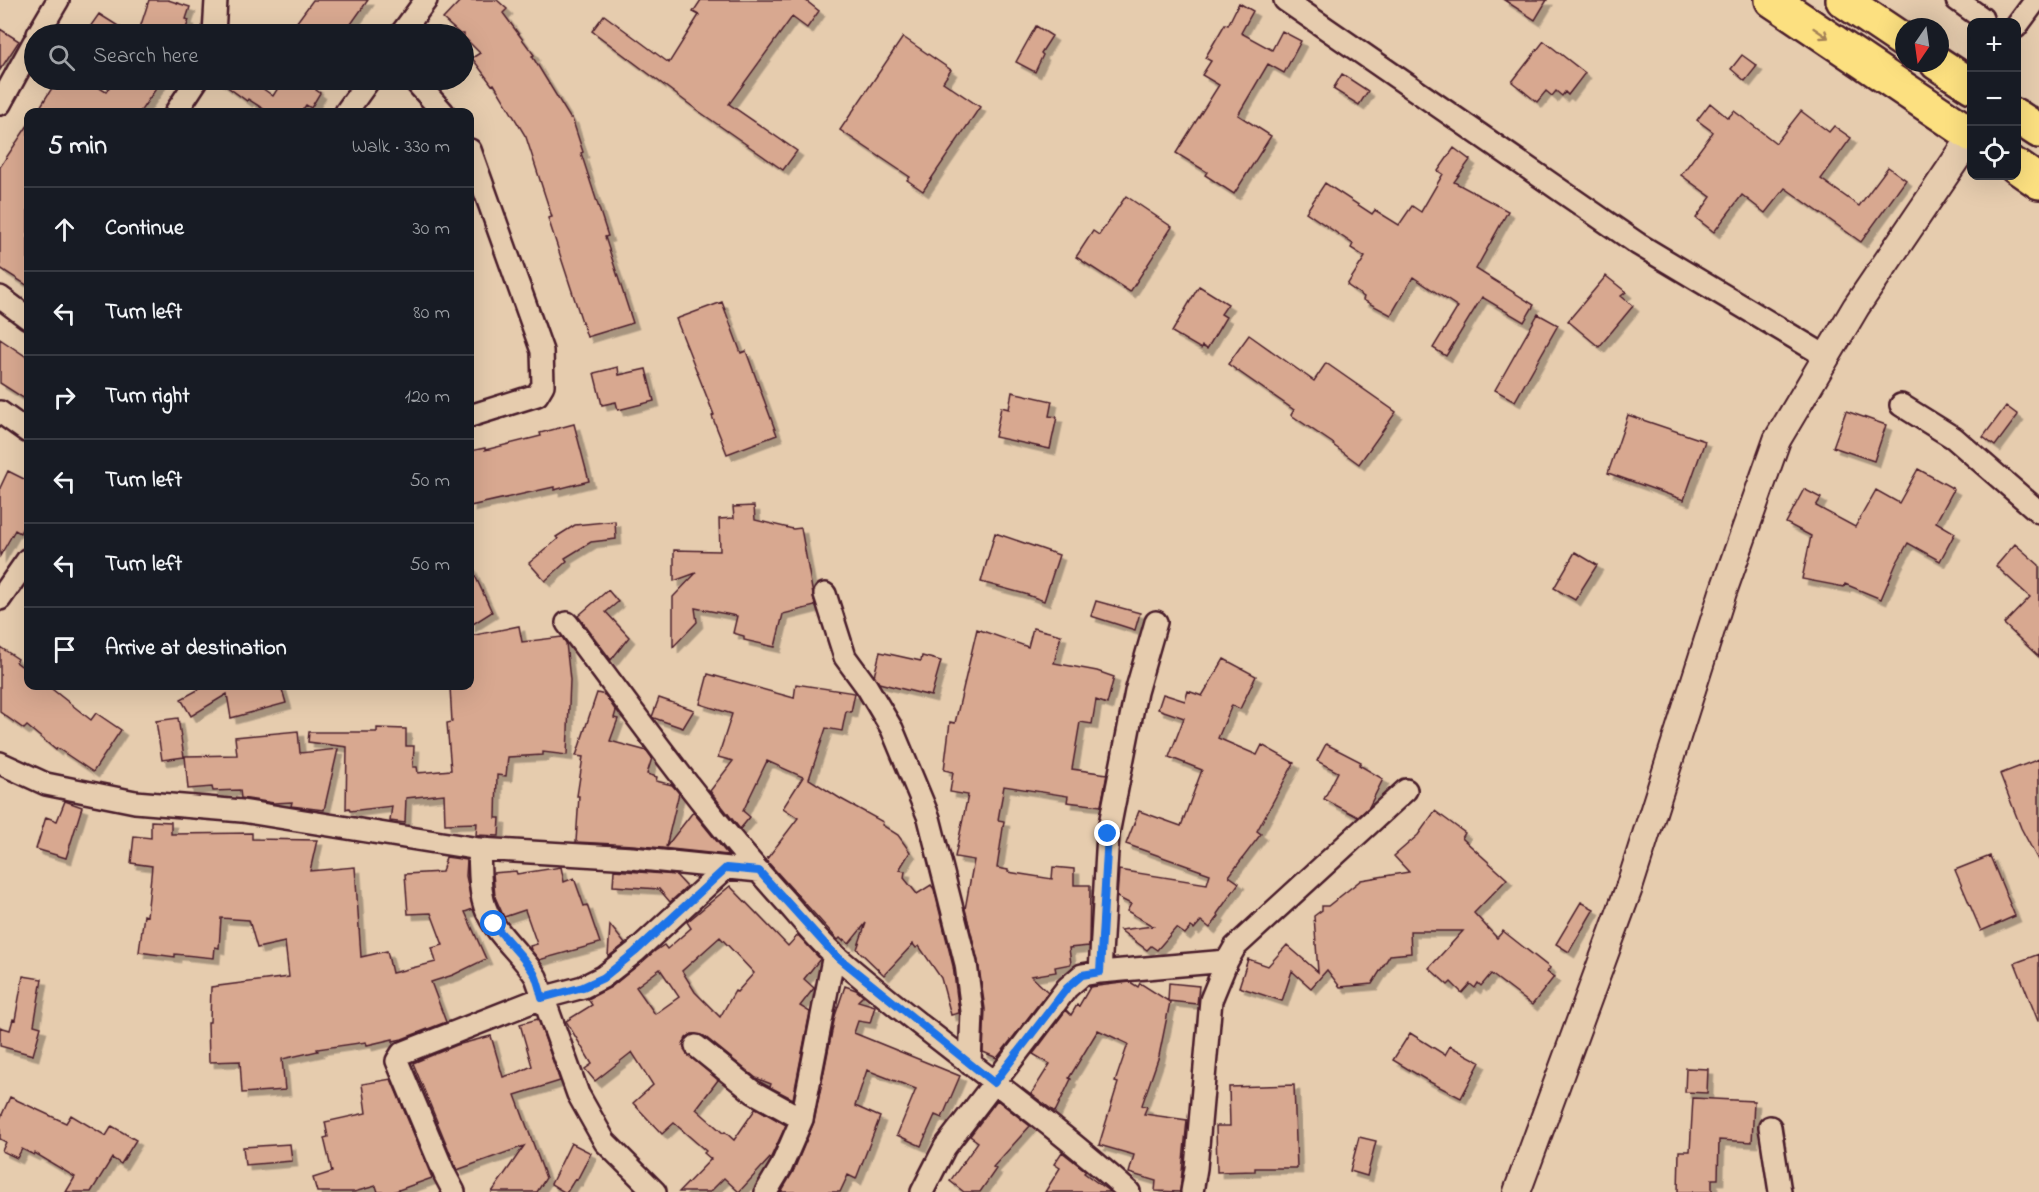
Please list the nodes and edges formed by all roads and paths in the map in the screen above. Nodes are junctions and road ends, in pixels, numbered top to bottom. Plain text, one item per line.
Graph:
1 (58, 0) edge
2 (216, 0) edge
3 (426, 0) edge
4 (1285, 0) edge
5 (1772, 0) edge
6 (1843, 0) edge
7 (1957, 0) edge
8 (2036, 0) edge
9 (1982, 18) dead end
10 (2021, 20) edge
11 (45, 24) edge
12 (215, 24) edge
13 (408, 24) edge
14 (1895, 35) edge
15 (24, 60) edge
16 (1895, 67) edge
17 (1949, 71) edge
18 (1901, 72) edge
19 (1967, 83) edge
20 (190, 90) edge
21 (362, 90) edge
22 (423, 90) edge
23 (0, 104) edge
24 (179, 108) edge
25 (349, 108) edge
26 (439, 108) edge
27 (2021, 119) edge
28 (1967, 131) edge
29 (2039, 131) edge
30 (1967, 141) edge
31 (474, 161) edge
32 (2021, 169) edge
33 (2039, 182) edge
34 (0, 297) edge
35 (24, 315) edge
36 (1827, 357) junction
37 (1901, 405) dead end
38 (0, 412) edge
39 (474, 415) edge
40 (24, 429) edge
41 (2039, 512) edge
42 (24, 565) edge
43 (825, 594) dead end
44 (0, 599) edge
45 (1156, 622) dead end
46 (567, 623) dead end
47 (0, 763) edge
48 (1406, 790) dead end
49 (479, 849) junction
50 (726, 868) junction
51 (759, 871) junction
52 (834, 954) junction
53 (1227, 961) junction
54 (1100, 972) junction
55 (542, 998) junction
56 (696, 1046) dead end
57 (970, 1064) junction
58 (994, 1083) junction
59 (802, 1119) junction
60 (1770, 1126) dead end
61 (454, 1192) edge
62 (655, 1192) edge
63 (766, 1192) edge
64 (922, 1192) edge
65 (1130, 1192) edge
66 (1192, 1192) edge
67 (1517, 1192) edge
68 (1780, 1192) edge

1 - 11 street
2 - 12 street
3 - 13 street
4 - 36 street
5 -> 16 main road
6 - 14 main road
7 - 9 street
8 - 10 street
15 - 23 street
17 - 19 main road
18 - 28 main road
20 - 24 street
21 - 25 street
22 - 26 street
27 - 29 main road
30 - 36 street
31 - 39 street
32 - 33 main road
34 - 35 street
36 - 67 street
37 - 41 street
38 - 40 street
42 - 44 street
43 - 57 street
45 - 54 street
46 - 51 street
47 - 49 street
48 - 53 street
49 - 50 street
49 - 55 street
50 - 51 street
50 - 55 street
51 - 52 street
52 - 57 street
52 - 59 street
53 - 54 street
53 - 66 street
54 - 58 street
55 - 61 street
55 - 62 street
56 - 59 street
57 - 58 street
58 - 64 street
58 - 65 street
59 - 63 street
60 - 68 street

